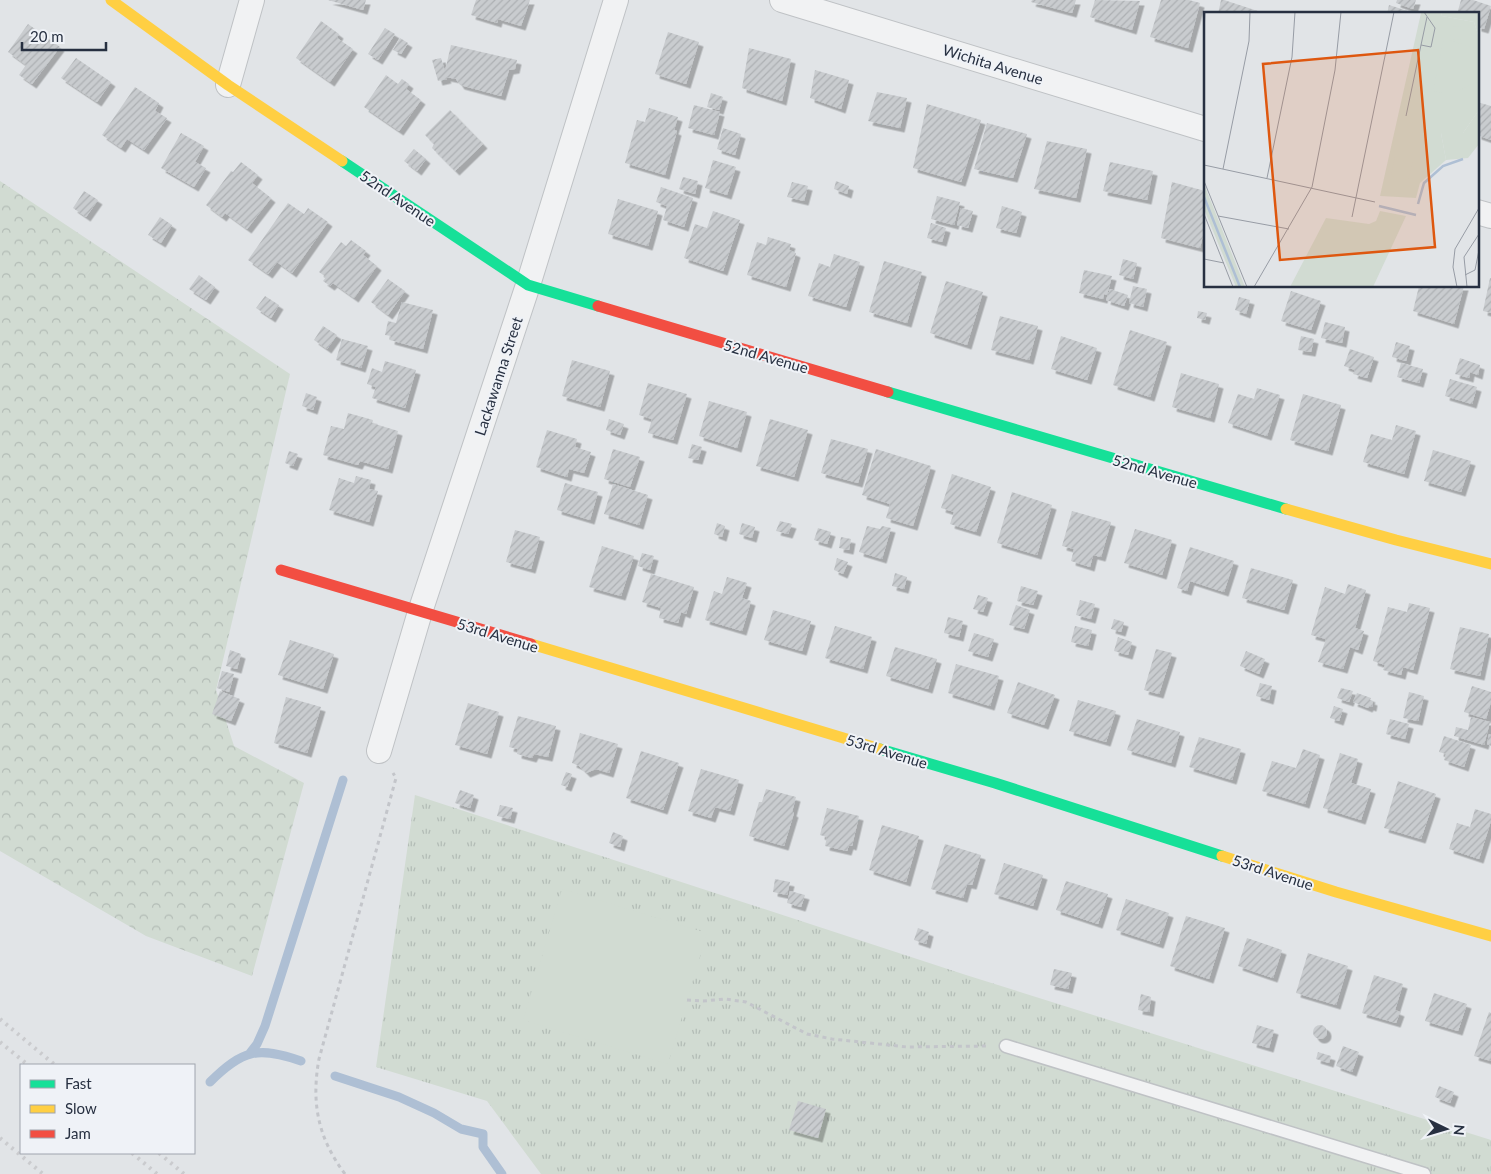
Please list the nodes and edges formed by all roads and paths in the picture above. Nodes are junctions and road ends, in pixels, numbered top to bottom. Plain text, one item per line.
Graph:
1 (111, 0) edge
2 (252, 0) edge
3 (616, 0) edge
4 (782, 0) edge
5 (228, 85) junction
6 (1204, 129) edge
7 (1478, 212) edge
8 (1491, 216) edge
9 (528, 285) junction
10 (1491, 564) edge
11 (281, 570) dead end
12 (420, 612) junction
13 (379, 751) joint
14 (1491, 936) edge
15 (688, 1000) dead end
16 (1006, 1046) joint
17 (345, 1174) edge
18 (1424, 1174) edge

1 - 5 street, 52nd Avenue
2 - 5 street
3 - 9 street, Lackawanna Street
4 - 6 street, Wichita Avenue
5 - 9 street, 52nd Avenue
7 - 8 street
9 - 10 street, 52nd Avenue
9 - 12 street, Lackawanna Street
11 - 12 street, 53rd Avenue
12 - 13 street, Lackawanna Street
12 - 14 street, 53rd Avenue
13 - 17 path
15 - 16 path
16 - 18 lane

